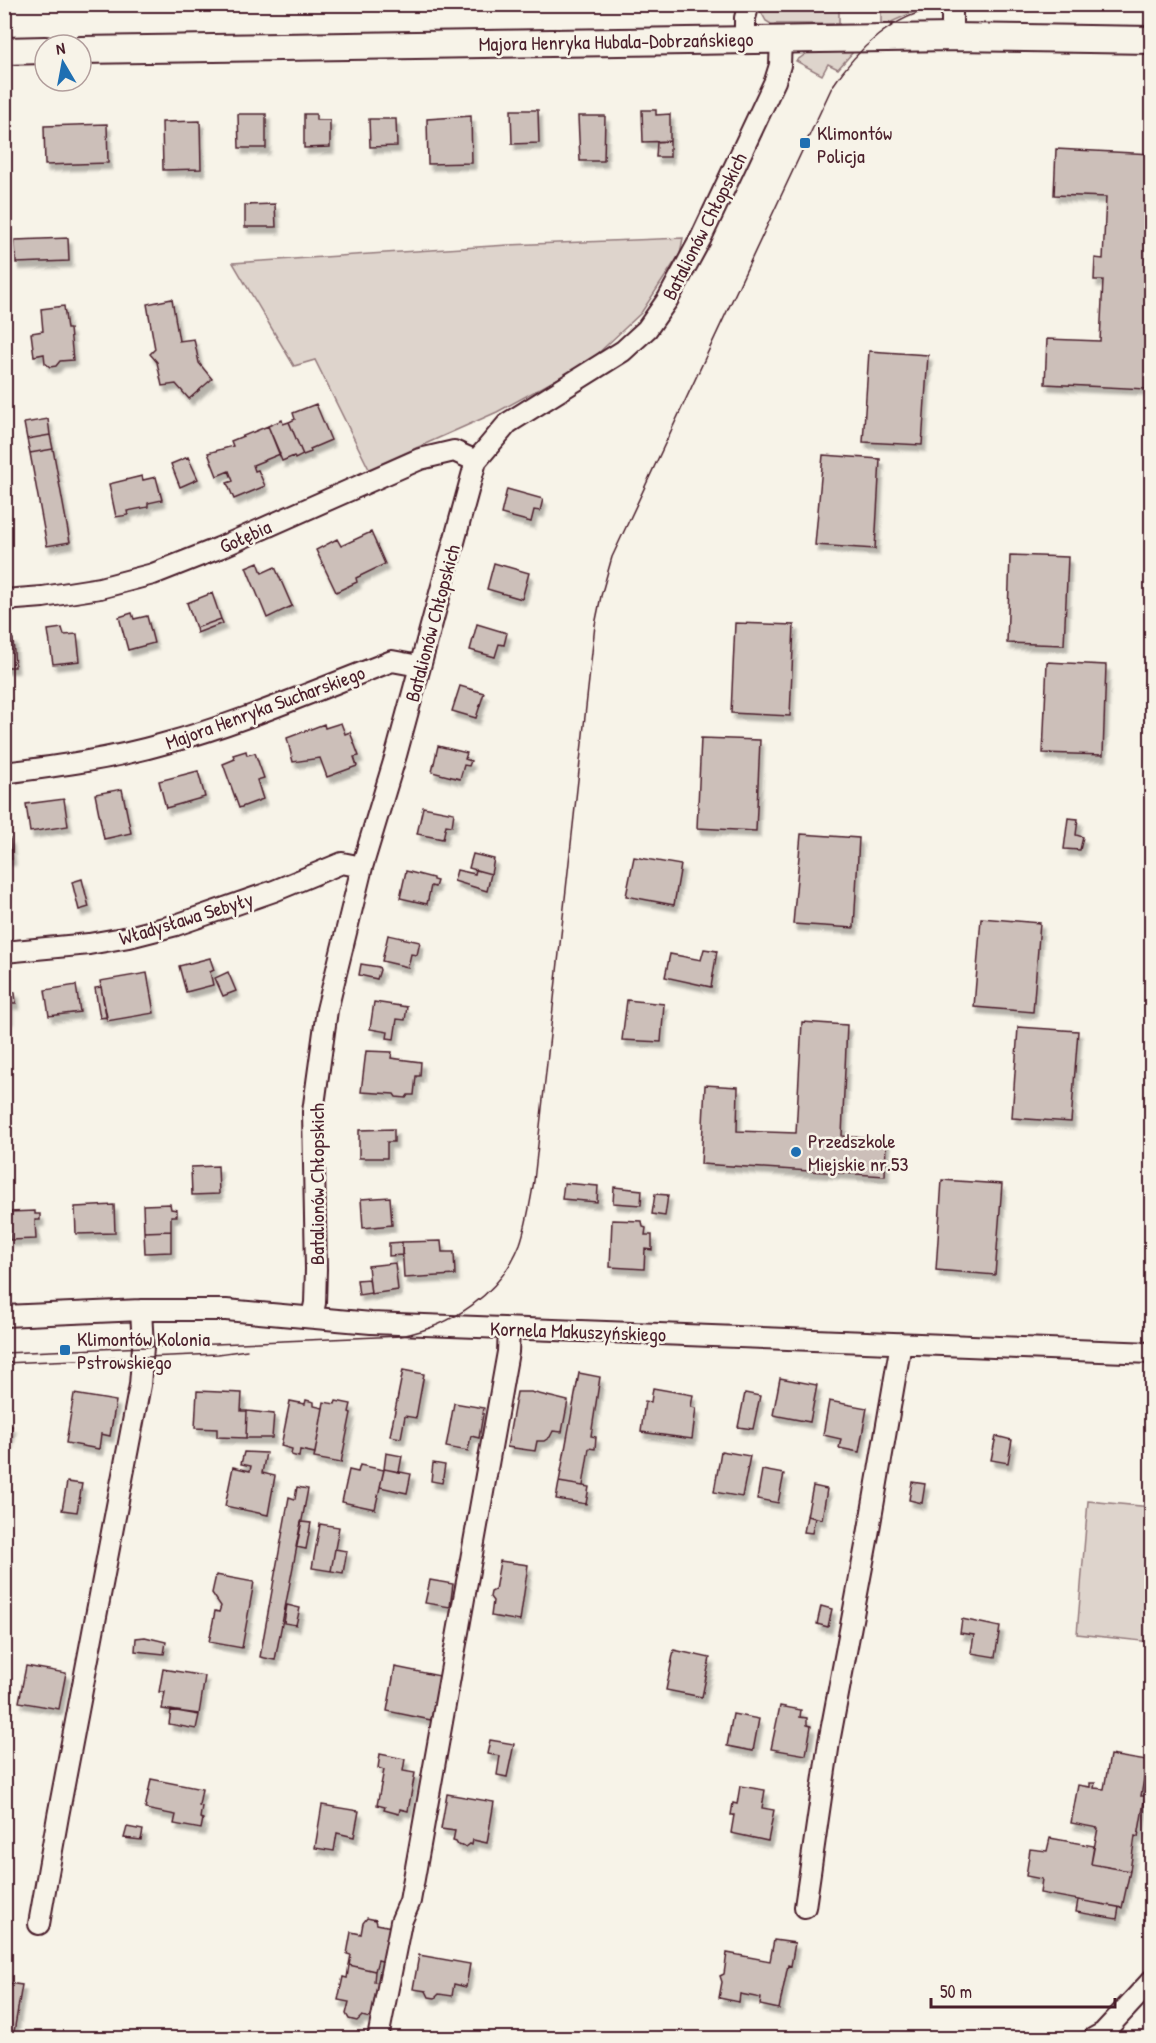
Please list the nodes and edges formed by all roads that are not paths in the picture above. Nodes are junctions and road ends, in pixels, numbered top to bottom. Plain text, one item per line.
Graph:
1 (749, 4) edge
2 (952, 4) edge
3 (952, 37) junction
4 (745, 39) junction
5 (781, 39) junction
6 (1152, 40) edge
7 (33, 50) edge
8 (93, 50) edge
9 (4, 51) edge
10 (476, 461) junction
11 (4, 600) edge
12 (419, 666) junction
13 (4, 772) edge
14 (362, 867) junction
15 (4, 952) edge
16 (141, 1310) junction
17 (4, 1316) edge
18 (312, 1317) junction
19 (509, 1328) junction
20 (901, 1343) junction
21 (1152, 1353) edge
22 (805, 1907) dead end
23 (39, 1924) dead end
24 (1152, 1980) edge
25 (378, 2038) edge
26 (1094, 2038) edge

1 - 4 street
2 - 3 street
3 - 5 street, Majora Henryka Hubala-Dobrzańskiego
3 - 6 street, Majora Henryka Hubala-Dobrzańskiego
4 - 5 street, Majora Henryka Hubala-Dobrzańskiego
4 - 8 street, Majora Henryka Hubala-Dobrzańskiego
5 - 10 street, Batalionów Chłopskich
7 - 9 street
10 - 11 street, Gołębia
10 - 12 street, Batalionów Chłopskich
12 - 13 street, Majora Henryka Sucharskiego
12 - 14 street, Batalionów Chłopskich
14 - 15 street, Władysława Sebyły
14 - 18 street, Batalionów Chłopskich
16 - 17 street, Kornela Makuszyńskiego
16 - 18 street, Kornela Makuszyńskiego
16 - 23 street
18 - 19 street, Kornela Makuszyńskiego
19 - 20 street, Kornela Makuszyńskiego
19 - 25 street
20 - 21 street, Kornela Makuszyńskiego
20 - 22 street
24 - 26 street

